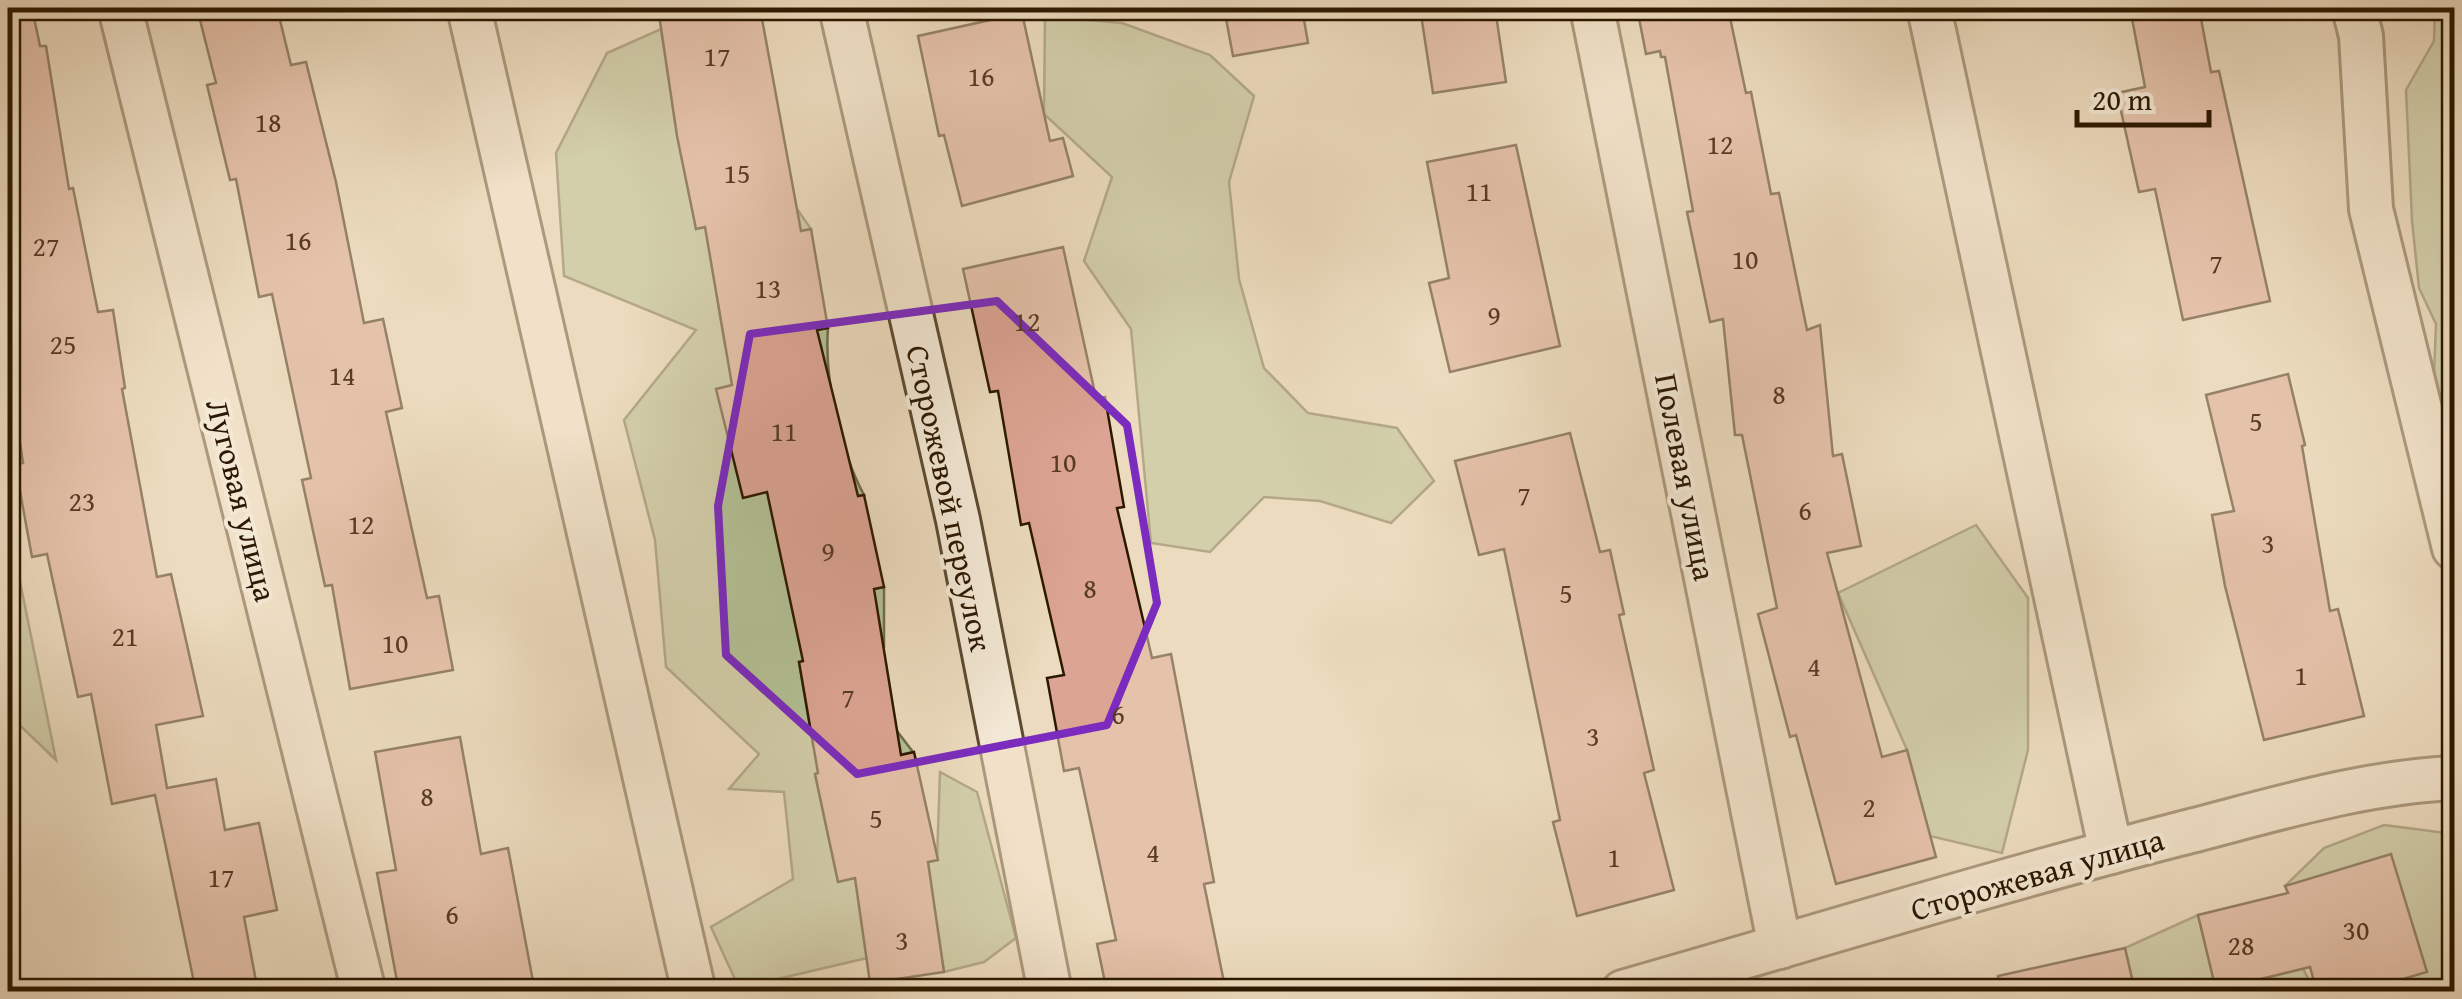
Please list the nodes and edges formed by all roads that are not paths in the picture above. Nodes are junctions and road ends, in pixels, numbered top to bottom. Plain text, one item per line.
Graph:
1 (120, 8) edge
2 (469, 8) edge
3 (841, 8) edge
4 (1592, 8) edge
5 (1928, 8) edge
6 (2354, 8) edge
7 (2454, 548) edge
8 (2454, 778) edge
9 (2111, 852) junction
10 (1780, 947) junction
11 (364, 992) edge
12 (694, 992) edge
13 (1050, 992) edge
14 (1624, 992) edge

1 - 11 street, Луговая улица
2 - 12 street
3 - 13 street, Сторожевой переулок
4 - 10 street, Полевая улица
5 - 9 street
6 - 7 street
8 - 9 street, Сторожевая улица
9 - 10 street, Сторожевая улица
10 - 14 street, Сторожевая улица

